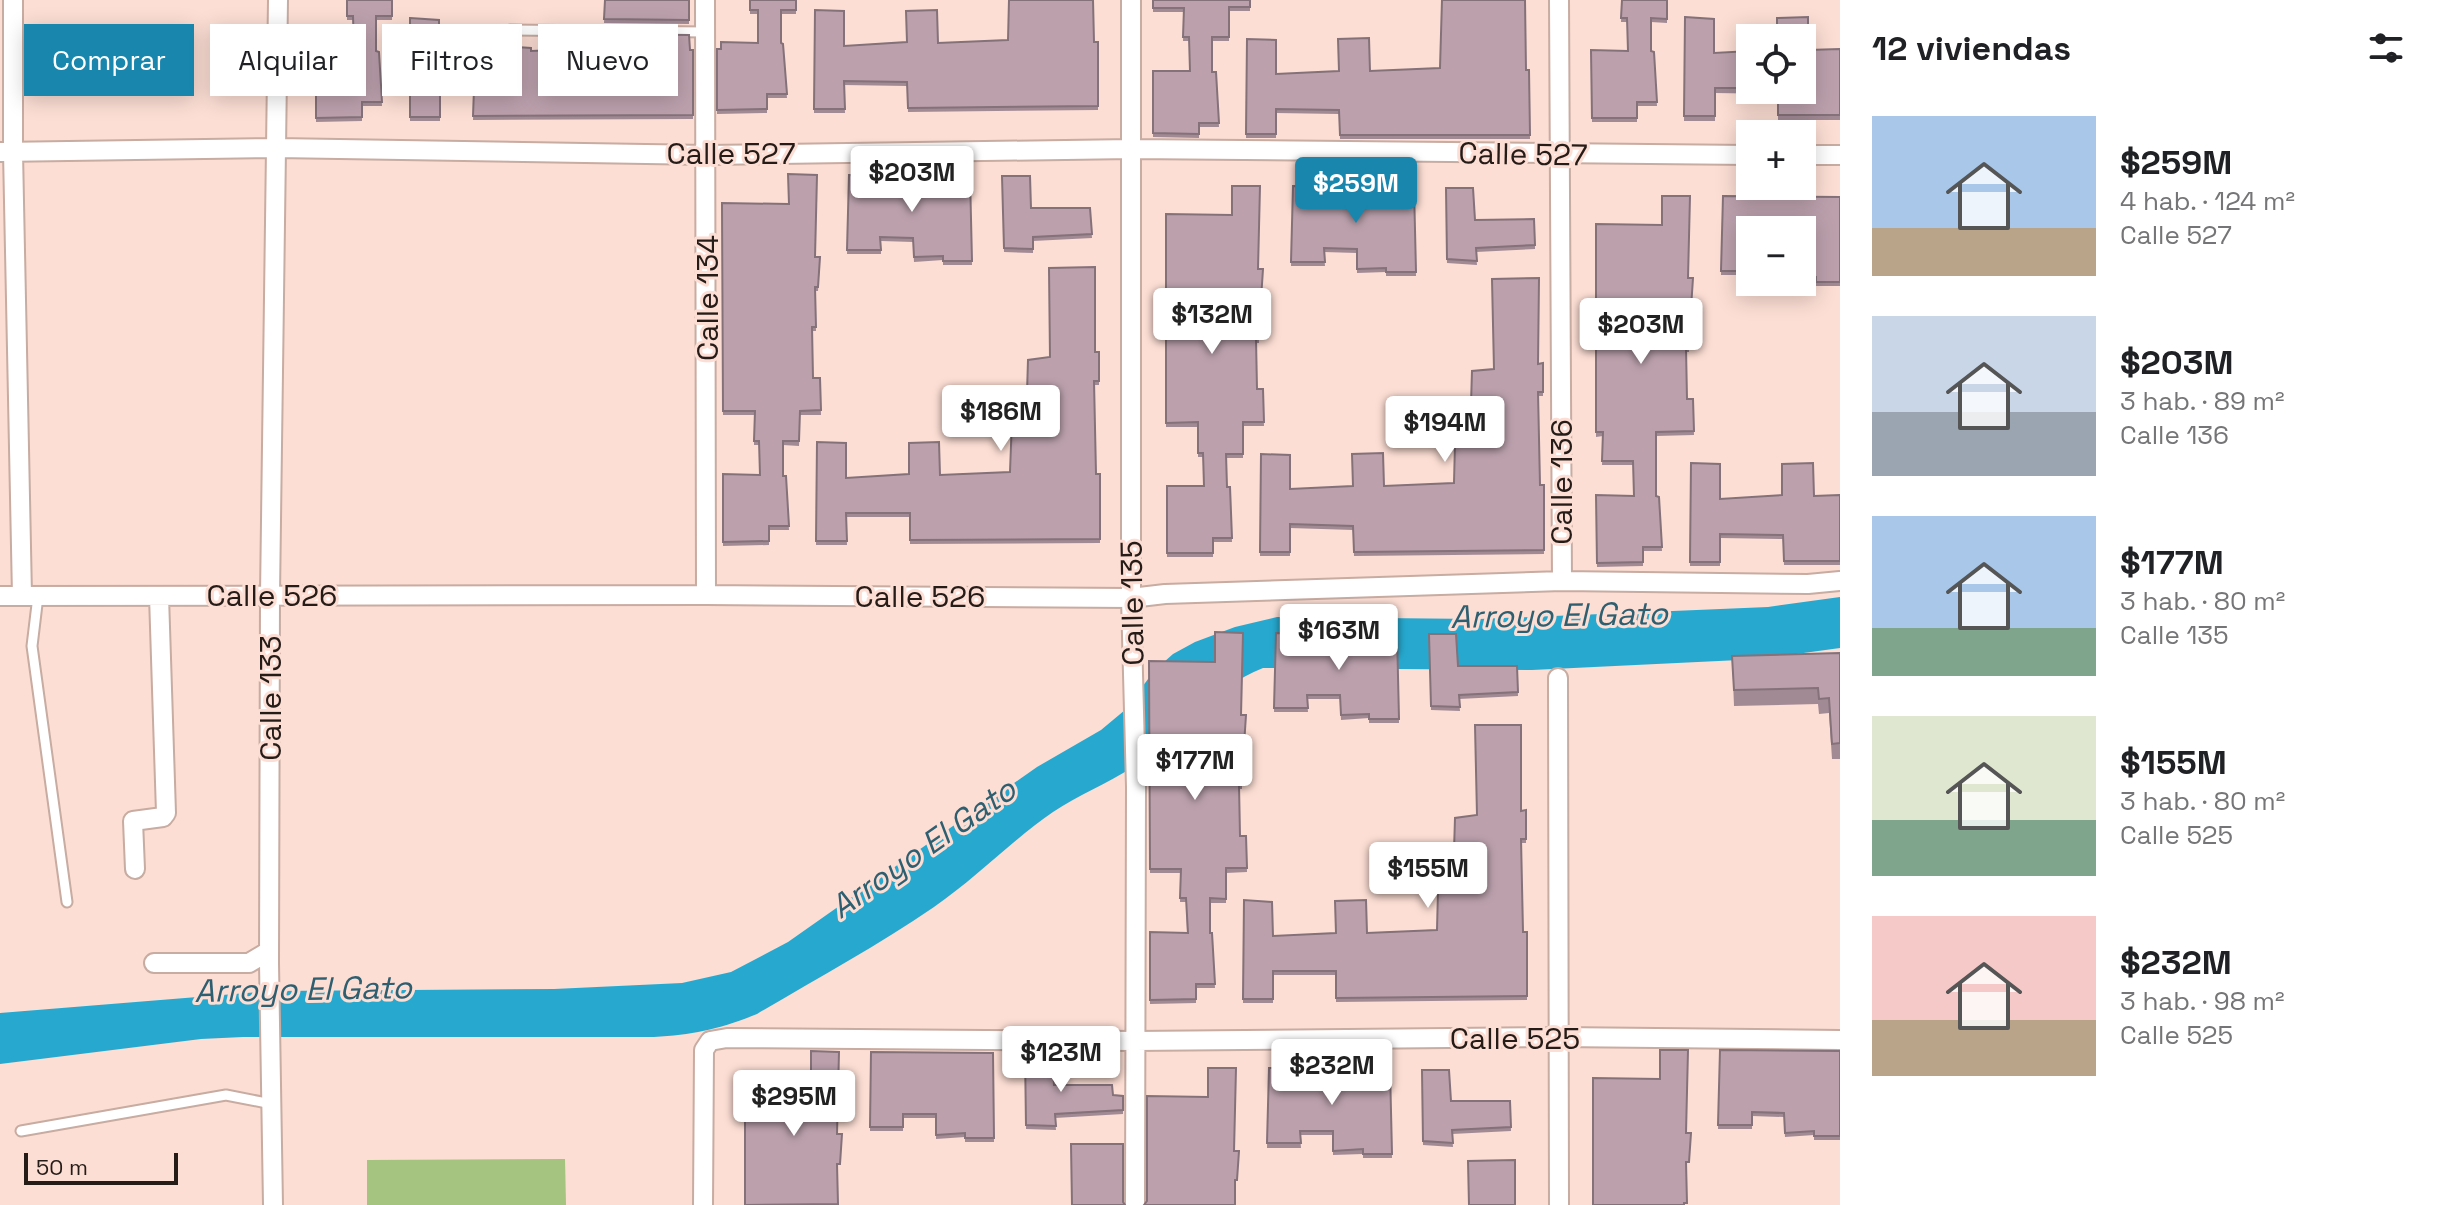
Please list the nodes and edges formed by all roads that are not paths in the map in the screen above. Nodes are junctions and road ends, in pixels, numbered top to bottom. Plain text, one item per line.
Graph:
1 (13, 0) edge
2 (278, 0) edge
3 (705, 0) edge
4 (1131, 0) edge
5 (1559, 0) edge
6 (522, 30) edge
7 (706, 32) junction
8 (277, 148) junction
9 (1131, 149) junction
10 (6, 152) edge
11 (1560, 154) junction
12 (707, 155) junction
13 (1736, 155) edge
14 (1816, 155) edge
15 (1840, 155) edge
16 (1562, 581) junction
17 (1840, 581) edge
18 (270, 595) junction
19 (706, 595) junction
20 (0, 596) edge
21 (30, 596) junction
22 (159, 596) junction
23 (1131, 598) junction
24 (1558, 678) dead end
25 (135, 869) dead end
26 (67, 902) dead end
27 (269, 957) junction
28 (154, 963) dead end
29 (1558, 1037) junction
30 (1840, 1040) edge
31 (1135, 1041) junction
32 (272, 1104) junction
33 (21, 1131) dead end
34 (273, 1205) edge
35 (703, 1205) edge
36 (1135, 1205) edge
37 (1559, 1205) edge

1 - 10 street
2 - 8 street, Calle 133
3 - 7 street, Calle 134
4 - 9 street, Calle 135
5 - 11 street, Calle 136
6 - 7 lane
7 - 12 street, Calle 134
8 - 10 street, Calle 527
8 - 12 street, Calle 527
8 - 18 street, Calle 133
9 - 11 street, Calle 527
9 - 12 street, Calle 527
9 - 23 street, Calle 135
10 - 21 street
11 - 13 street, Calle 527
11 - 16 street, Calle 136
12 - 19 street, Calle 134
14 - 15 street
16 - 17 street, Calle 526
16 - 23 street, Calle 526
18 - 19 street, Calle 526
18 - 22 street, Calle 526
18 - 27 street, Calle 133
19 - 23 street, Calle 526
20 - 21 street, Calle 526
21 - 22 street, Calle 526
21 - 26 lane
22 - 25 street
23 - 31 street, Calle 135
24 - 29 street
27 - 28 street
27 - 32 street, Calle 133
29 - 30 street, Calle 525
29 - 31 street, Calle 525
29 - 37 street
31 - 35 street, Calle 525
31 - 36 street, Calle 135
32 - 33 lane
32 - 34 street, Calle 133

